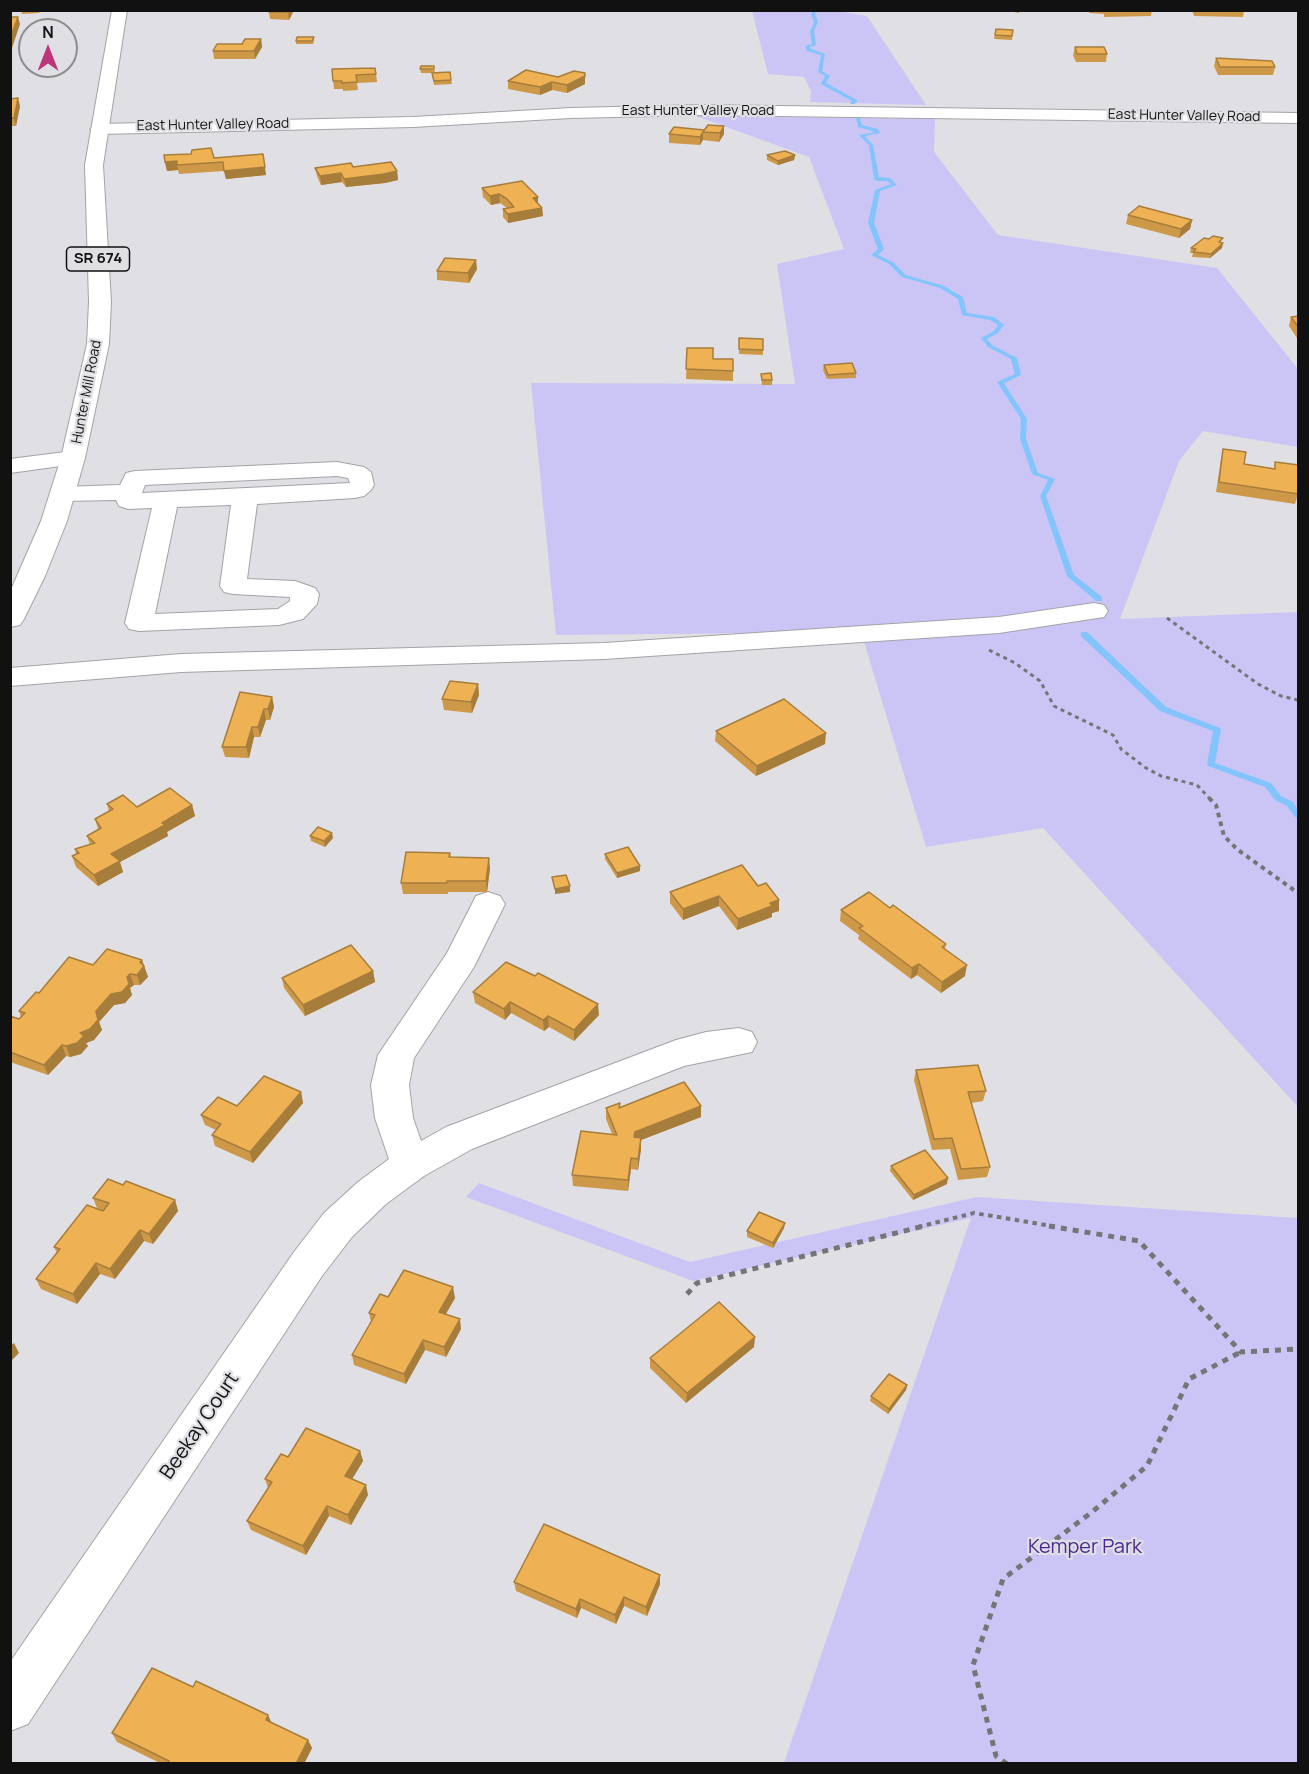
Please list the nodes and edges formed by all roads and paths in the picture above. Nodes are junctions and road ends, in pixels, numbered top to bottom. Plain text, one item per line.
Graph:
1 (120, 10) edge
2 (1299, 118) edge
3 (99, 129) junction
4 (73, 458) junction
5 (10, 466) edge
6 (130, 492) junction
7 (62, 494) junction
8 (245, 497) junction
9 (166, 500) junction
10 (1095, 611) dead end
11 (1167, 618) dead end
12 (10, 619) edge
13 (964, 627) junction
14 (10, 677) edge
15 (1299, 700) edge
16 (1299, 893) edge
17 (488, 904) dead end
18 (739, 1042) dead end
19 (411, 1165) junction
20 (687, 1294) dead end
21 (1299, 1349) edge
22 (1241, 1352) junction
23 (10, 1706) edge
24 (1006, 1764) edge

1 - 3 street, Hunter Mill Road / SR 674
2 - 3 street, East Hunter Valley Road
3 - 4 street, Hunter Mill Road / SR 674
4 - 5 street
4 - 7 street, Hunter Mill Road / SR 674
6 - 7 street
6 - 8 street
6 - 9 street
7 - 12 street, Hunter Mill Road / SR 674
8 - 9 street
8 - 9 street
10 - 13 street
11 - 15 path
13 - 14 street
13 - 16 path
17 - 19 street
18 - 19 street, Beekay Court
19 - 23 street, Beekay Court
20 - 22 path
21 - 22 path
22 - 24 path

